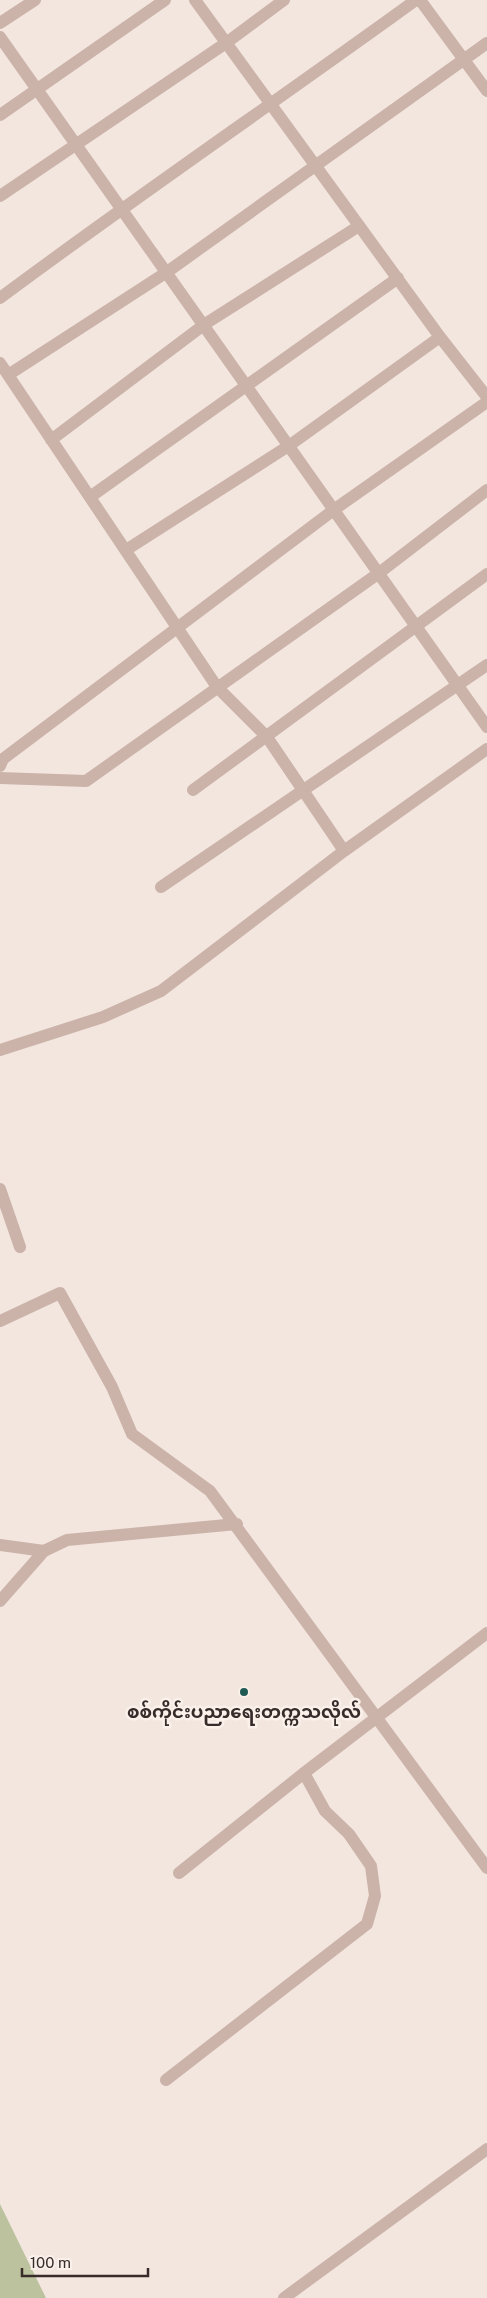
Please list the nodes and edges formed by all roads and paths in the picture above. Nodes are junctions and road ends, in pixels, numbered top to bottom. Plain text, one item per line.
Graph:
1 (35, 0) edge
2 (165, 0) edge
3 (195, 0) edge
4 (284, 0) edge
5 (416, 0) edge
6 (420, 0) edge
7 (0, 23) edge
8 (0, 37) edge
9 (226, 43) junction
10 (487, 43) edge
11 (464, 60) junction
12 (37, 89) junction
13 (487, 91) edge
14 (271, 104) junction
15 (0, 115) edge
16 (76, 143) junction
17 (316, 167) junction
18 (0, 196) edge
19 (122, 208) junction
20 (359, 226) junction
21 (168, 272) junction
22 (398, 278) junction
23 (0, 298) edge
24 (205, 324) junction
25 (440, 337) junction
26 (0, 363) edge
27 (8, 375) junction
28 (247, 384) junction
29 (487, 397) edge
30 (487, 402) edge
31 (51, 440) junction
32 (290, 445) junction
33 (487, 490) edge
34 (90, 497) junction
35 (334, 509) junction
36 (126, 550) junction
37 (379, 573) junction
38 (487, 574) edge
39 (416, 626) junction
40 (177, 628) junction
41 (487, 664) edge
42 (458, 686) junction
43 (217, 687) junction
44 (487, 727) edge
45 (267, 737) junction
46 (487, 750) edge
47 (0, 766) edge
48 (0, 778) edge
49 (193, 790) dead end
50 (302, 792) junction
51 (344, 851) junction
52 (161, 887) dead end
53 (0, 1050) edge
54 (0, 1189) edge
55 (20, 1247) dead end
56 (0, 1321) edge
57 (236, 1524) junction
58 (0, 1545) edge
59 (44, 1551) junction
60 (0, 1600) edge
61 (487, 1633) edge
62 (375, 1718) junction
63 (304, 1773) junction
64 (487, 1868) edge
65 (179, 1873) dead end
66 (166, 2080) dead end
67 (487, 2149) edge
68 (284, 2298) edge

1 - 7 street
2 - 12 street
3 - 9 street
4 - 9 street
5 - 14 street
6 - 11 street
8 - 12 street
9 - 14 street
9 - 16 street
10 - 11 street
11 - 13 street
11 - 17 street
12 - 15 street
12 - 16 street
14 - 17 street
14 - 19 street
16 - 18 street
16 - 19 street
17 - 20 street
17 - 21 street
19 - 21 street
19 - 23 street
20 - 22 street
20 - 24 street
21 - 24 street
21 - 27 street
22 - 25 street
22 - 28 street
24 - 28 street
24 - 31 street
25 - 29 street
25 - 32 street
26 - 27 street
27 - 31 street
28 - 32 street
28 - 34 street
30 - 35 street
31 - 34 street
32 - 35 street
32 - 36 street
33 - 37 street
34 - 36 street
35 - 37 street
35 - 40 street
36 - 40 street
37 - 39 street
37 - 43 street
38 - 39 street
39 - 42 street
39 - 45 street
40 - 43 street
40 - 47 street
41 - 42 street
42 - 44 street
42 - 50 street
43 - 45 street
43 - 48 street
45 - 49 street
45 - 50 street
46 - 51 street
50 - 51 street
50 - 52 street
51 - 53 street
54 - 55 street
56 - 57 street
57 - 59 street
57 - 62 street
58 - 59 street
59 - 60 street
61 - 62 street
62 - 63 street
62 - 64 street
63 - 65 street
63 - 66 street
67 - 68 street

